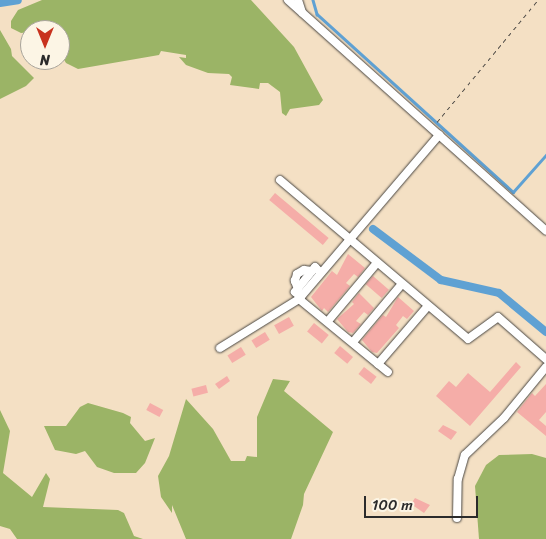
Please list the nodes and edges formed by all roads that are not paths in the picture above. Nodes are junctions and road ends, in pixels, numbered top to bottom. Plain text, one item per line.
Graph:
1 (288, 0) edge
2 (298, 0) edge
3 (302, 12) junction
4 (439, 135) junction
5 (280, 180) dead end
6 (546, 231) edge
7 (349, 240) junction
8 (376, 264) junction
9 (321, 273) junction
10 (401, 285) junction
11 (299, 295) junction
12 (427, 307) junction
13 (328, 321) junction
14 (353, 342) junction
15 (220, 348) dead end
16 (546, 359) edge
17 (378, 364) junction
18 (546, 366) edge
19 (388, 372) dead end
20 (457, 518) dead end

1 - 3 street
2 - 3 street
3 - 4 street
4 - 6 street
4 - 7 street
5 - 7 street
7 - 8 street
7 - 9 street
8 - 10 street
8 - 13 street
9 - 11 street
9 - 11 street
10 - 12 street
10 - 14 street
11 - 13 street
11 - 15 street
12 - 16 street
12 - 17 street
13 - 14 street
14 - 17 street
17 - 19 street
18 - 20 street

